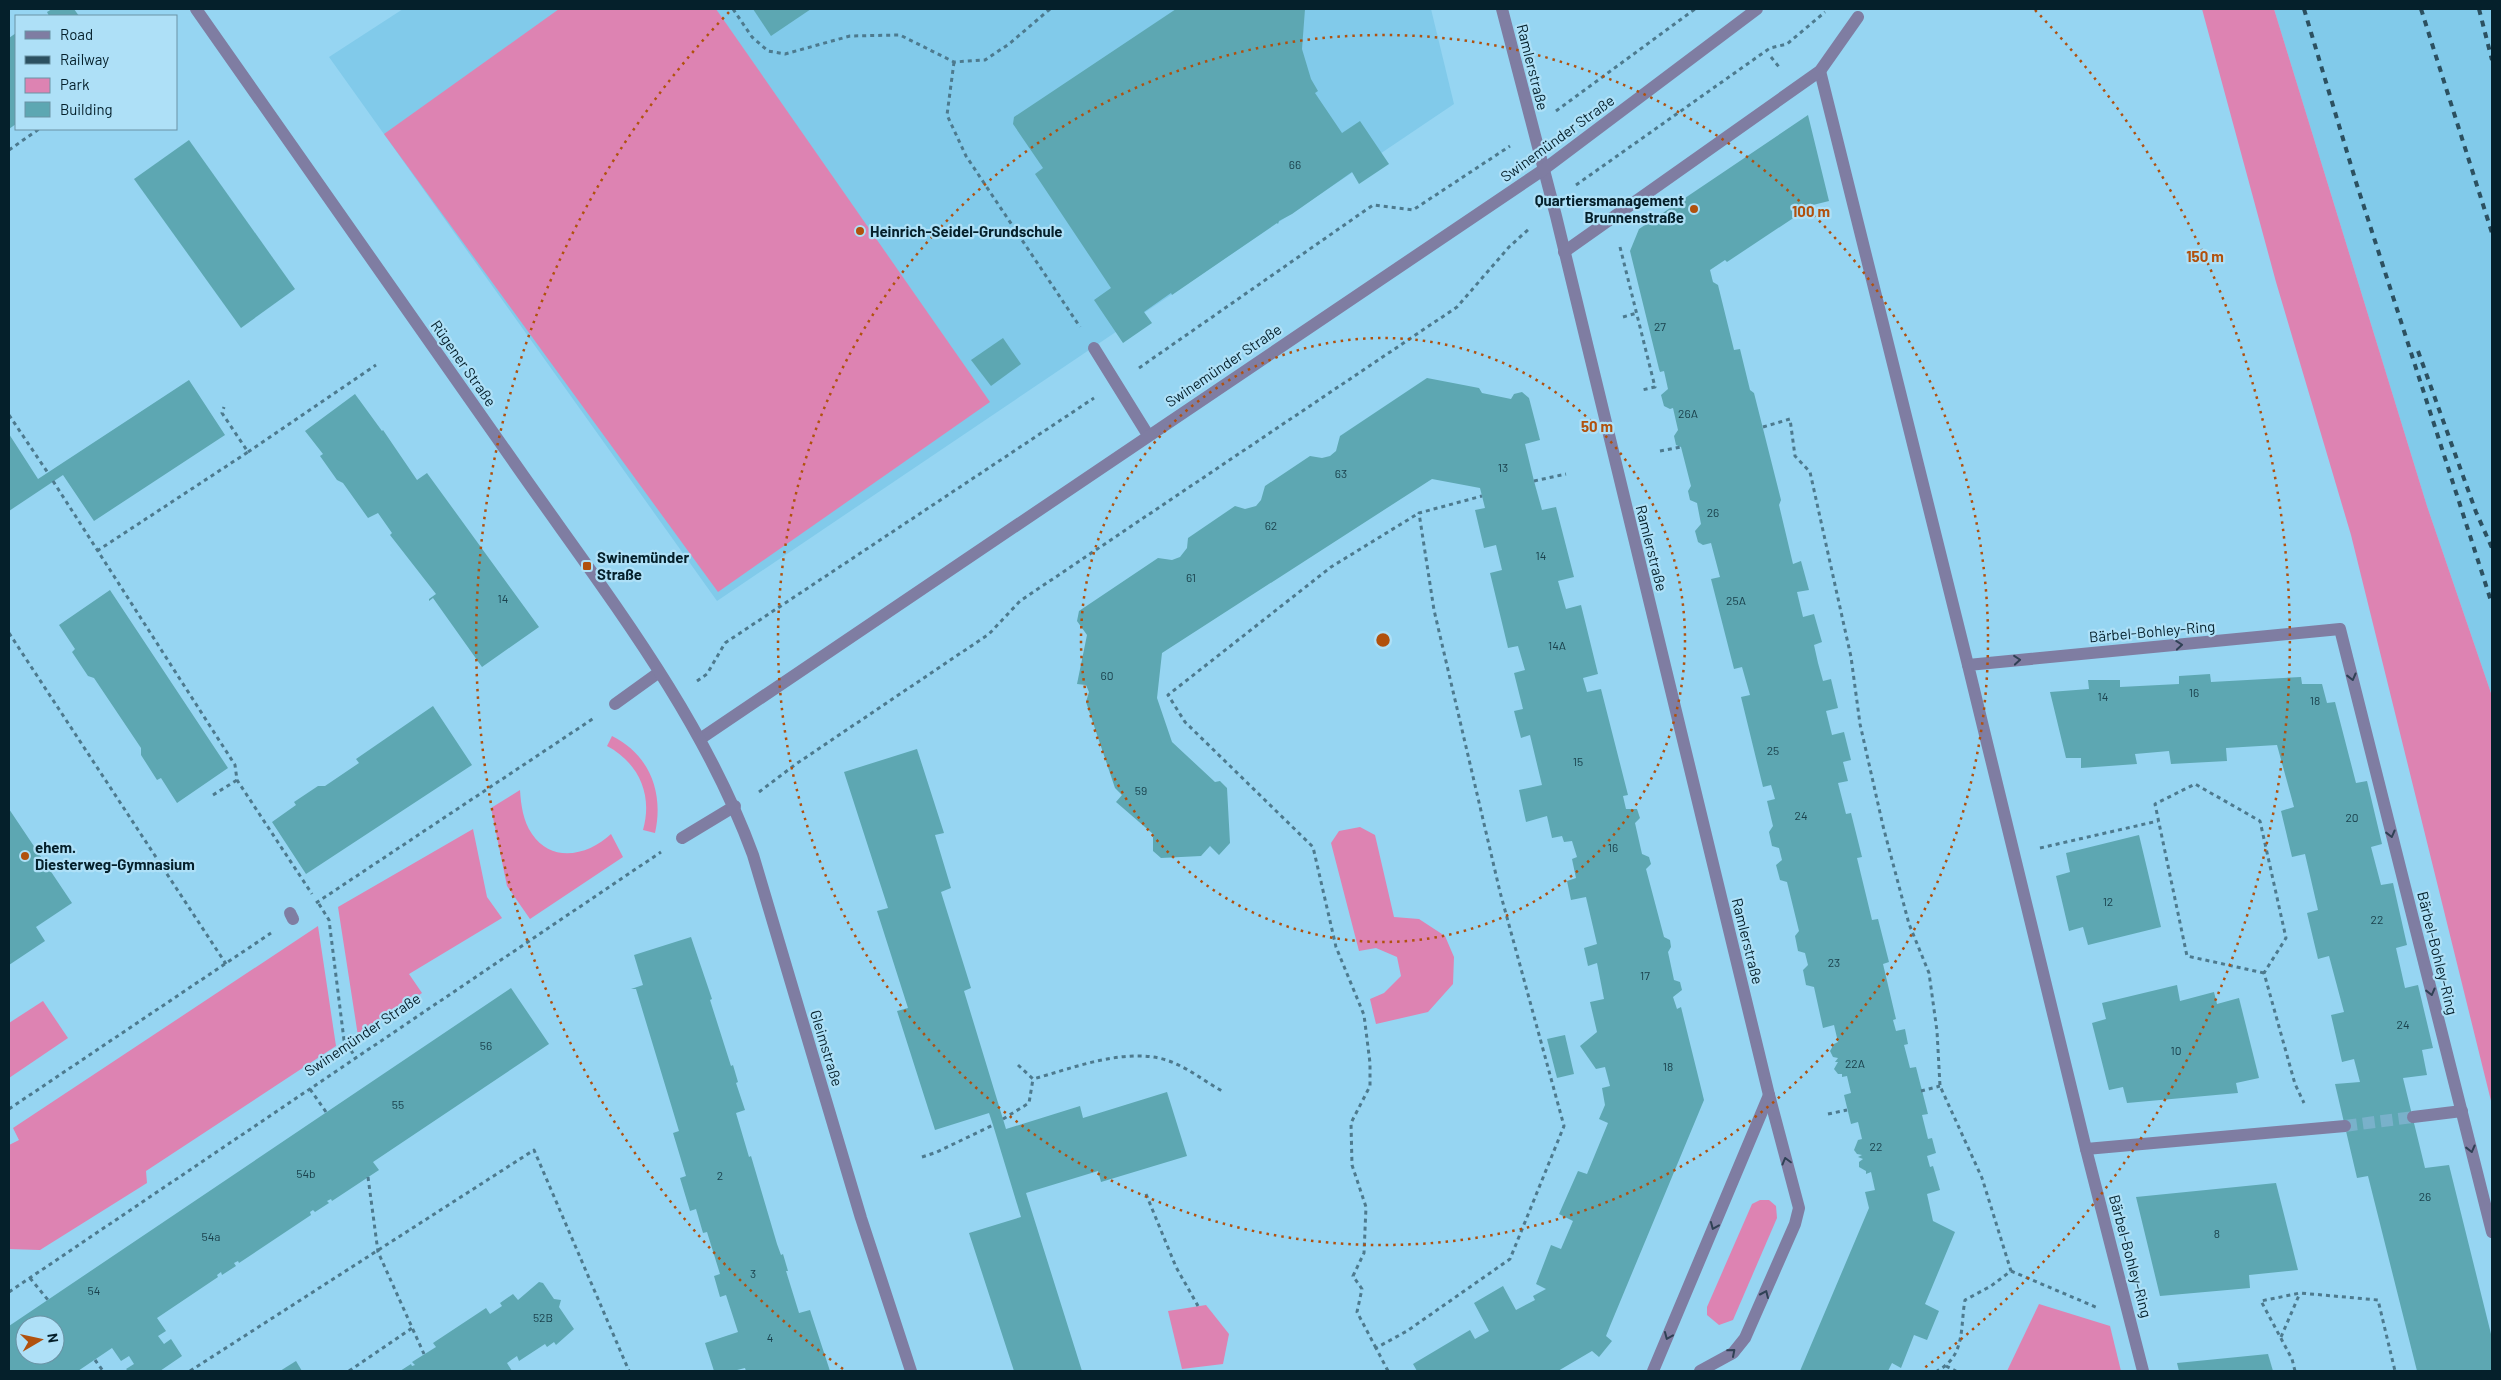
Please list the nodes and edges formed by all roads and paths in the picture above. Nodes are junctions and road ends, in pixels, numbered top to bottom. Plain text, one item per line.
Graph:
1 (196, 9) edge
2 (733, 9) edge
3 (1050, 9) edge
4 (1502, 9) edge
5 (1695, 9) edge
6 (1757, 9) edge
7 (1829, 9) edge
8 (1858, 17) dead end
9 (954, 62) junction
10 (1820, 72) junction
11 (1567, 103) dead end
12 (38, 130) edge
13 (9, 150) edge
14 (1501, 152) dead end
15 (1597, 169) dead end
16 (1543, 170) junction
17 (1509, 247) dead end
18 (1564, 252) junction
19 (1623, 317) dead end
20 (1094, 348) joint
21 (376, 365) dead end
22 (1116, 384) junction
23 (1642, 390) dead end
24 (224, 406) dead end
25 (9, 415) edge
26 (1763, 427) dead end
27 (1148, 435) junction
28 (1681, 447) dead end
29 (1660, 451) dead end
30 (248, 452) junction
31 (48, 473) dead end
32 (1566, 474) dead end
33 (53, 481) dead end
34 (1534, 482) dead end
35 (1482, 496) dead end
36 (1420, 512) junction
37 (97, 551) junction
38 (9, 633) edge
39 (1968, 665) junction
40 (658, 673) junction
41 (707, 674) dead end
42 (615, 704) dead end
43 (700, 739) junction
44 (237, 780) junction
45 (755, 795) dead end
46 (213, 796) dead end
47 (735, 806) junction
48 (2158, 821) junction
49 (682, 838) joint
50 (2069, 842) dead end
51 (226, 964) dead end
52 (2264, 973) junction
53 (356, 1058) junction
54 (1018, 1065) dead end
55 (1034, 1079) junction
56 (1940, 1086) junction
57 (310, 1089) junction
58 (1921, 1091) dead end
59 (1224, 1092) dead end
60 (1769, 1095) junction
61 (1847, 1110) dead end
62 (2462, 1111) junction
63 (326, 1112) dead end
64 (1828, 1114) dead end
65 (2413, 1117) tunnel mouth
66 (1003, 1120) dead end
67 (993, 1125) dead end
68 (2345, 1126) tunnel mouth
69 (2316, 1128) junction
70 (2086, 1149) junction
71 (922, 1157) dead end
72 (368, 1177) dead end
73 (1146, 1194) dead end
74 (2492, 1232) edge
75 (378, 1252) junction
76 (2011, 1271) junction
77 (30, 1278) junction
78 (9, 1292) edge
79 (2300, 1292) junction
80 (48, 1300) dead end
81 (1198, 1306) dead end
82 (2131, 1322) junction
83 (412, 1328) junction
84 (2281, 1337) junction
85 (1376, 1348) junction
86 (424, 1354) dead end
87 (94, 1360) dead end
88 (1946, 1366) junction
89 (103, 1371) edge
90 (190, 1371) edge
91 (349, 1371) edge
92 (629, 1371) edge
93 (911, 1371) edge
94 (1388, 1371) edge
95 (1653, 1371) edge
96 (1700, 1371) edge
97 (1937, 1371) edge
98 (1956, 1371) edge
99 (2143, 1371) edge
100 (2295, 1371) edge
101 (2393, 1371) edge

1 - 40 street, Rügener Straße
2 - 9 path
3 - 9 path
4 - 16 street, Ramlerstraße
5 - 11 path
6 - 16 street, Swinemünder Straße
7 - 15 path
8 - 10 street
9 - 20 path
10 - 18 street
10 - 39 street
12 - 13 path
14 - 22 path
16 - 18 street, Ramlerstraße
16 - 27 street, Swinemünder Straße
17 - 45 path
18 - 60 street, Ramlerstraße
19 - 23 path
20 - 22 street
21 - 30 path
22 - 27 street
22 - 41 path
24 - 30 path
25 - 31 path
26 - 56 path
27 - 43 street, Swinemünder Straße
28 - 29 path
30 - 37 path
32 - 34 path
33 - 37 path
35 - 36 path
36 - 85 path
36 - 85 path
37 - 44 path
38 - 51 path
39 -> 62 street, Bärbel-Bohley-Ring
39 - 70 street, Bärbel-Bohley-Ring
40 - 42 street
40 - 43 street, Rügener Straße
43 - 47 street, Gleimstraße
44 - 46 path
44 - 53 path
47 - 49 street
47 - 93 street, Gleimstraße
48 - 50 path
48 - 52 path
48 - 52 path
49 - 53 path, Swinemünder Straße
52 - 69 path
53 - 57 path, Swinemünder Straße
54 - 55 path
55 - 59 path
55 - 66 path
56 - 58 path
56 - 76 path
57 - 63 path
57 - 77 path, Swinemünder Straße
60 -> 95 street
96 -> 60 street, Ramlerstraße
61 - 64 path
62 - 65 street
62 -> 74 street, Bärbel-Bohley-Ring
67 - 71 path
68 - 69 street
69 - 70 street
70 - 82 street, Bärbel-Bohley-Ring
72 - 75 path
73 - 81 path
75 - 83 path
75 - 90 path
75 - 92 path
76 - 82 path
76 - 88 path
77 - 78 path, Swinemünder Straße
77 - 80 path
79 - 84 path
79 - 84 path
79 - 101 path
82 - 99 street, Bärbel-Bohley-Ring
83 - 86 path
83 - 91 path
84 - 100 path
85 - 94 path
87 - 89 path
88 - 97 path
88 - 98 path

